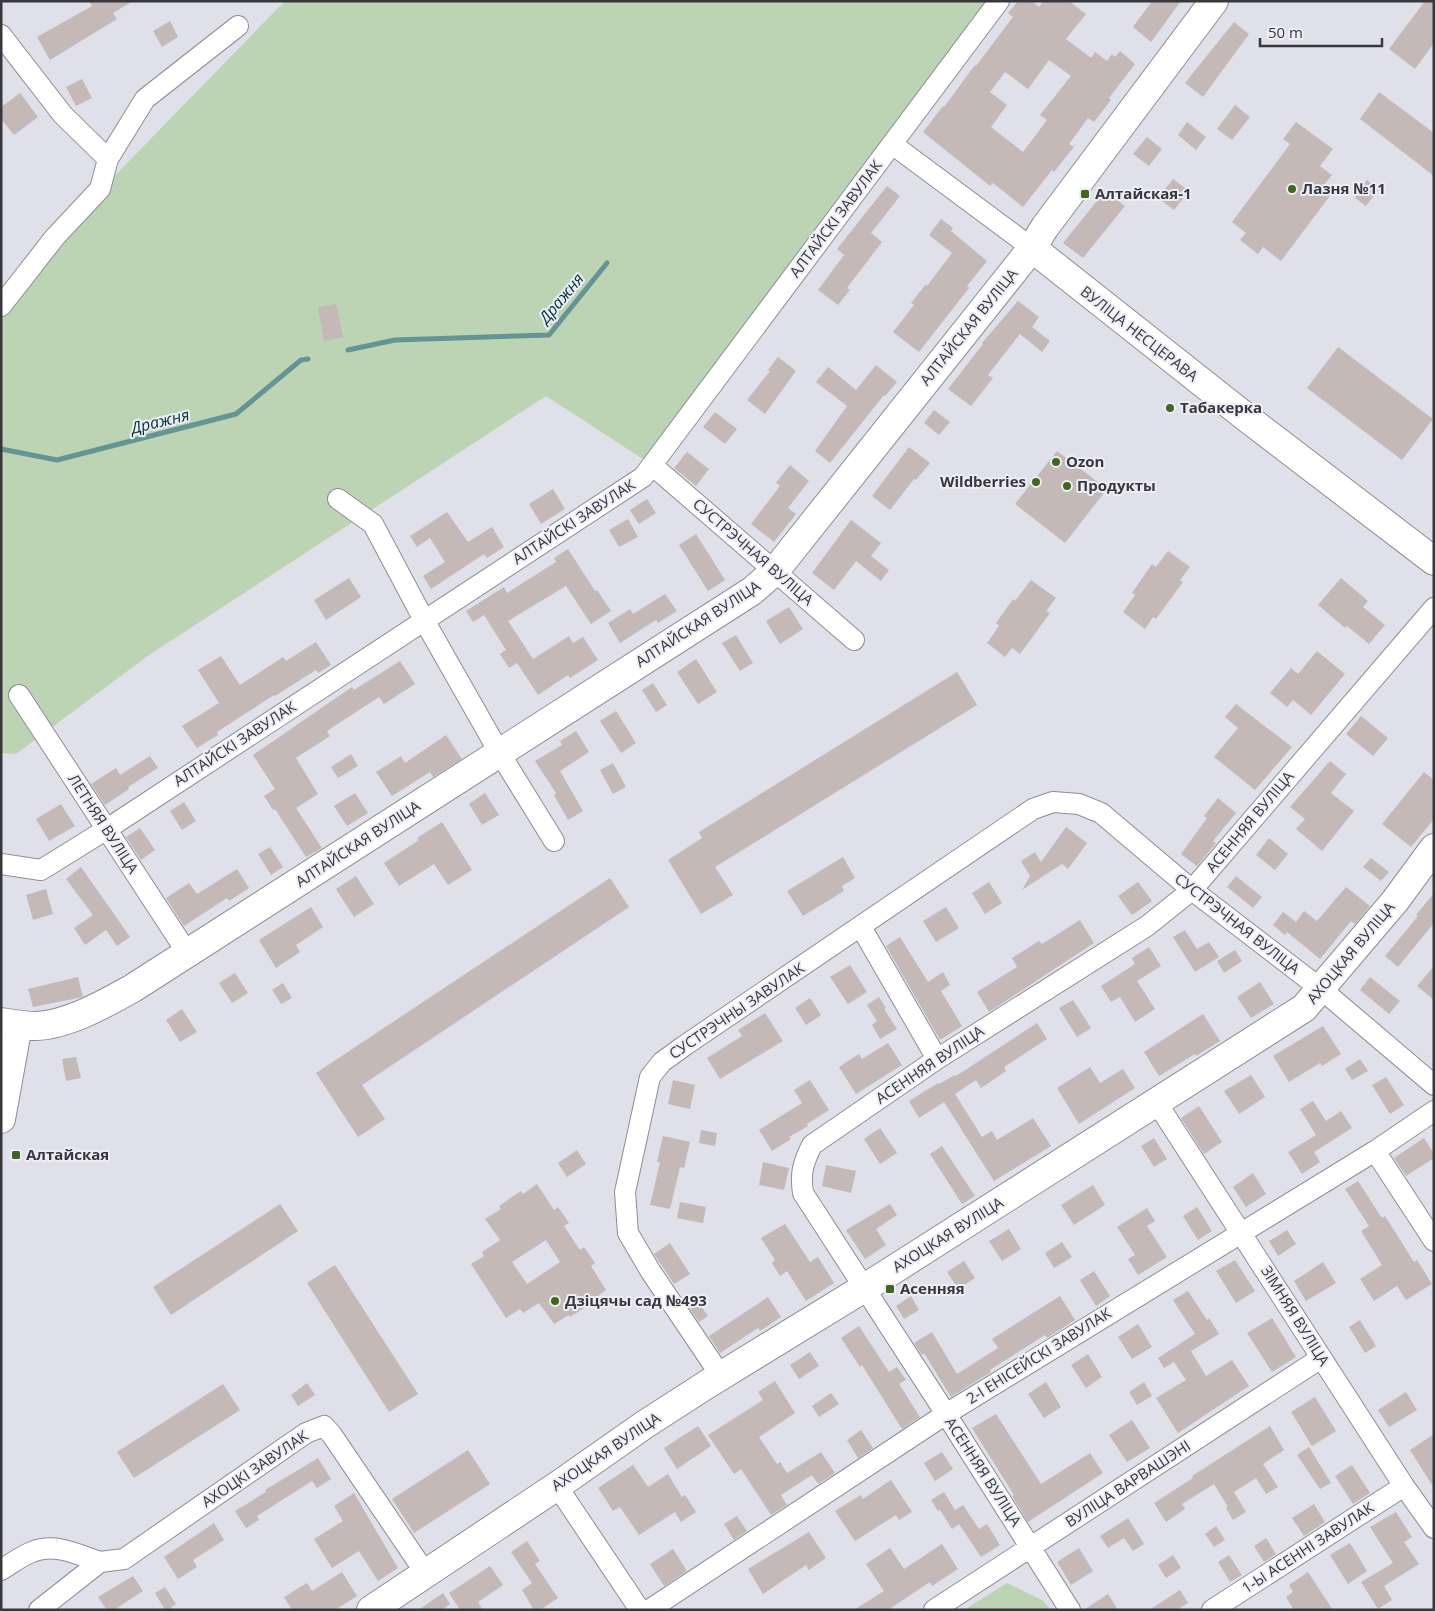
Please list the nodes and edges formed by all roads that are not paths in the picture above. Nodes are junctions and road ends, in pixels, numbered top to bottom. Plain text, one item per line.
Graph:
1 (999, 1) edge
2 (1214, 1) edge
3 (238, 26) dead end
4 (1, 35) edge
5 (892, 144) junction
6 (108, 158) junction
7 (1032, 248) junction
8 (1, 306) edge
9 (652, 465) junction
10 (338, 499) dead end
11 (1434, 561) edge
12 (775, 571) junction
13 (1434, 608) edge
14 (424, 620) junction
15 (854, 640) dead end
16 (19, 694) dead end
17 (499, 752) junction
18 (1054, 802) joint
19 (107, 829) junction
20 (554, 841) dead end
21 (1434, 848) edge
22 (1, 864) edge
23 (1192, 890) junction
24 (861, 927) junction
25 (188, 954) junction
26 (1321, 989) junction
27 (10, 1024) edge
28 (937, 1059) junction
29 (1434, 1085) edge
30 (1157, 1102) junction
31 (1434, 1111) edge
32 (1, 1119) edge
33 (1375, 1151) junction
34 (1241, 1232) junction
35 (1434, 1241) edge
36 (863, 1288) junction
37 (1322, 1358) junction
38 (721, 1376) junction
39 (946, 1414) junction
40 (557, 1486) junction
41 (1404, 1486) junction
42 (1434, 1528) edge
43 (1031, 1546) junction
44 (100, 1562) junction
45 (1, 1570) edge
46 (426, 1574) junction
47 (39, 1610) edge
48 (371, 1610) edge
49 (640, 1610) edge
50 (649, 1610) edge
51 (934, 1610) edge
52 (1070, 1610) edge
53 (1212, 1610) edge

1 - 5 street, АЛТАЙСКІ ЗАВУЛАК
2 - 7 main road, АЛТАЙСКАЯ ВУЛІЦА
3 - 6 street
4 - 6 street
5 - 7 street, ВУЛІЦА НЕСЦЕРАВА
5 - 9 street, АЛТАЙСКІ ЗАВУЛАК
6 - 8 street
7 - 11 main road, ВУЛІЦА НЕСЦЕРАВА
7 - 12 main road, АЛТАЙСКАЯ ВУЛІЦА
9 - 12 street, СУСТРЭЧНАЯ ВУЛІЦА
9 - 14 street, АЛТАЙСКІ ЗАВУЛАК
10 - 14 street
12 - 15 street, СУСТРЭЧНАЯ ВУЛІЦА
12 - 17 main road, АЛТАЙСКАЯ ВУЛІЦА
13 - 23 street, АСЕННЯЯ ВУЛІЦА
14 - 17 street
14 - 19 street, АЛТАЙСКІ ЗАВУЛАК
16 - 19 street, ЛЕТНЯЯ ВУЛІЦА
17 - 20 street
17 - 25 main road, АЛТАЙСКАЯ ВУЛІЦА
18 - 23 street, СУСТРЭЧНАЯ ВУЛІЦА
18 - 24 street, СУСТРЭЧНЫ ЗАВУЛАК
19 - 22 street, АЛТАЙСКІ ЗАВУЛАК
19 - 25 street, ЛЕТНЯЯ ВУЛІЦА
21 - 26 main road, АХОЦКАЯ ВУЛІЦА
23 - 26 street, СУСТРЭЧНАЯ ВУЛІЦА
23 - 28 street, АСЕННЯЯ ВУЛІЦА
24 - 28 street
24 - 38 street, СУСТРЭЧНЫ ЗАВУЛАК
25 - 27 main road, АЛТАЙСКАЯ ВУЛІЦА
26 - 29 street, СУСТРЭЧНАЯ ВУЛІЦА
26 - 30 main road, АХОЦКАЯ ВУЛІЦА
27 - 32 main road
28 - 36 street, АСЕННЯЯ ВУЛІЦА
30 - 34 street, ЗІМНЯЯ ВУЛІЦА
30 - 36 main road, АХОЦКАЯ ВУЛІЦА
31 - 33 street, 2-І ЕНІСЕЙСКІ ЗАВУЛАК
33 - 34 street, 2-І ЕНІСЕЙСКІ ЗАВУЛАК
33 - 35 street
34 - 37 street, ЗІМНЯЯ ВУЛІЦА
34 - 39 street, 2-І ЕНІСЕЙСКІ ЗАВУЛАК
36 - 38 main road, АХОЦКАЯ ВУЛІЦА
36 - 39 street, АСЕННЯЯ ВУЛІЦА
37 - 41 street, ЗІМНЯЯ ВУЛІЦА
37 - 43 street, ВУЛІЦА ВАРВАШЭНІ
38 - 40 main road, АХОЦКАЯ ВУЛІЦА
39 - 43 street, АСЕННЯЯ ВУЛІЦА
39 - 50 street, 2-І ЕНІСЕЙСКІ ЗАВУЛАК
40 - 46 main road, АХОЦКАЯ ВУЛІЦА
40 - 49 street
41 - 42 street, ЗІМНЯЯ ВУЛІЦА
41 - 53 street, 1-Ы АСЕННІ ЗАВУЛАК
43 - 51 street, ВУЛІЦА ВАРВАШЭНІ
43 - 52 street, АСЕННЯЯ ВУЛІЦА
44 - 45 street
44 - 46 street, АХОЦКІ ЗАВУЛАК
44 - 47 street, АХОЦКІ ЗАВУЛАК
46 - 48 main road, АХОЦКАЯ ВУЛІЦА

